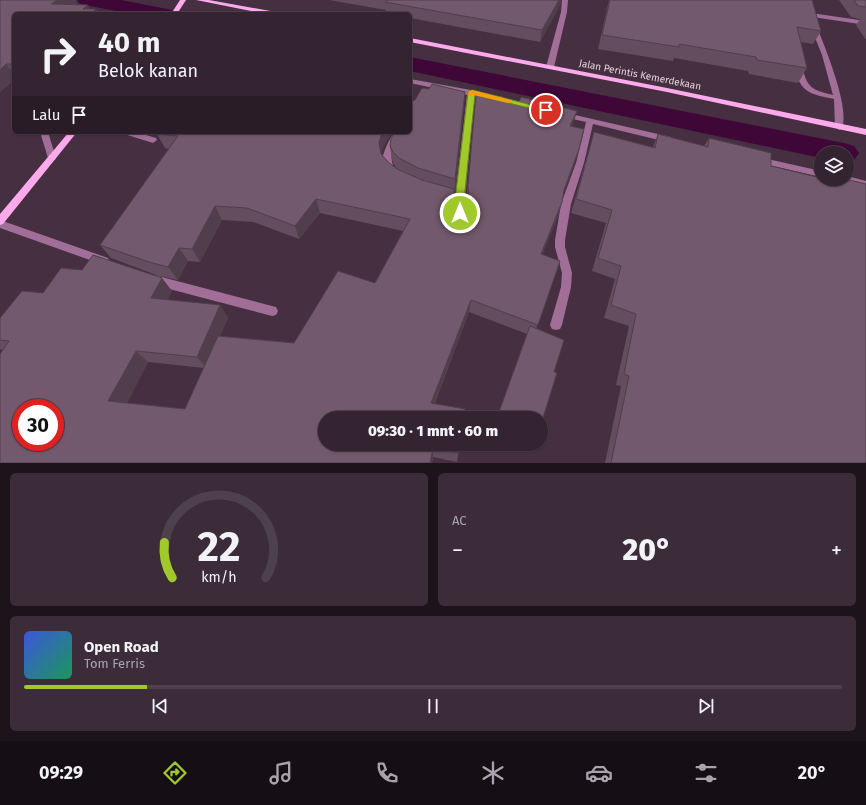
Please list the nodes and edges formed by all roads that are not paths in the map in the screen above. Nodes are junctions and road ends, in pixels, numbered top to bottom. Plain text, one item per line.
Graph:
1 (199, 0) edge
2 (565, 0) edge
3 (804, 0) edge
4 (182, 1) edge
5 (77, 9) edge
6 (93, 12) edge
7 (175, 12) edge
8 (265, 12) edge
9 (811, 15) junction
10 (866, 23) edge
11 (412, 40) edge
12 (797, 57) edge
13 (550, 67) junction
14 (412, 82) edge
15 (472, 92) junction
16 (838, 98) junction
17 (509, 101) edge
18 (553, 112) edge
19 (590, 121) junction
20 (839, 127) junction
21 (866, 132) edge
22 (45, 134) edge
23 (71, 134) edge
24 (134, 134) edge
25 (397, 134) edge
26 (153, 140) dead end
27 (680, 142) edge
28 (52, 158) junction
29 (748, 158) edge
30 (814, 172) edge
31 (402, 181) edge
32 (854, 181) edge
33 (866, 184) edge
34 (0, 223) edge
35 (462, 239) edge
36 (116, 266) edge
37 (145, 276) edge
38 (272, 311) dead end
39 (556, 325) dead end

1 - 8 main road
2 - 13 street
3 - 9 street
4 - 7 main road
5 - 6 street
9 - 10 street
9 - 16 street
11 - 13 main road, Jalan Perintis Kemerdekaan
12 - 16 street
13 - 20 main road, Jalan Perintis Kemerdekaan
14 - 15 street
15 - 17 street
15 - 35 street
16 - 20 street
18 - 19 street
19 - 27 street
19 - 39 street
20 - 21 main road, Jalan Perintis Kemerdekaan
22 - 28 street
23 - 28 main road
24 - 26 street
25 - 31 street
28 - 34 main road
29 - 30 street
32 - 33 street
34 - 36 street
37 - 38 street

